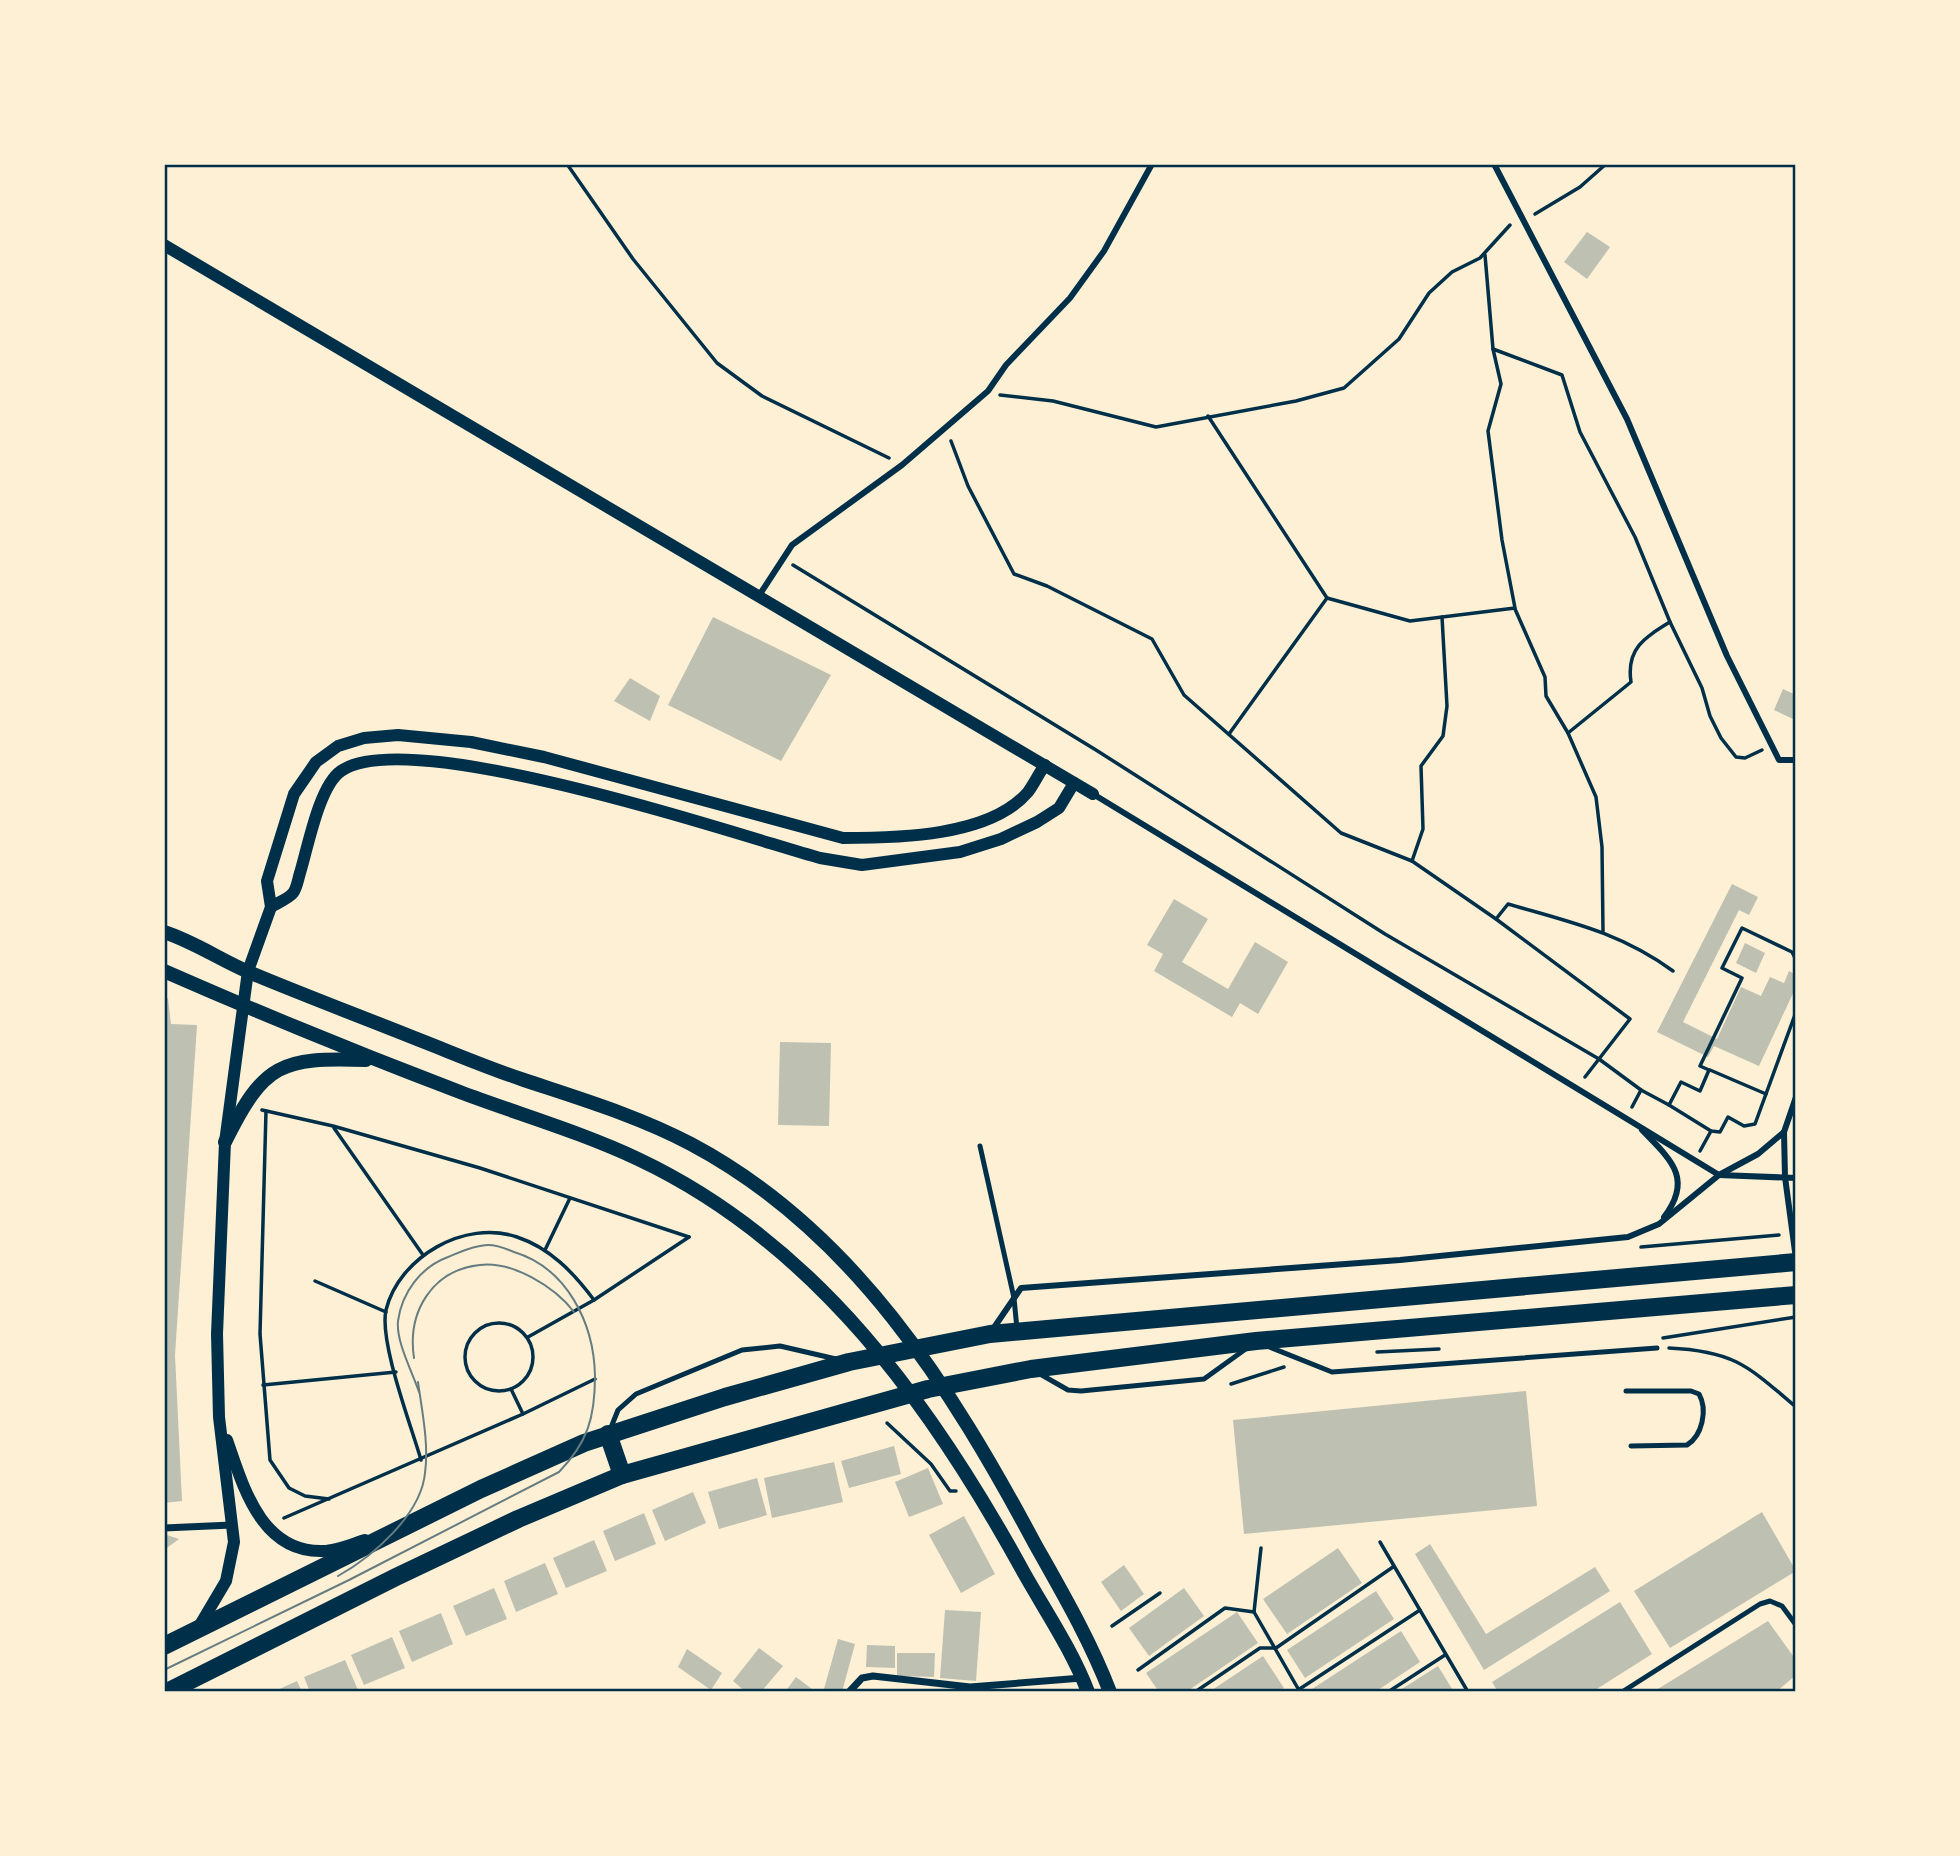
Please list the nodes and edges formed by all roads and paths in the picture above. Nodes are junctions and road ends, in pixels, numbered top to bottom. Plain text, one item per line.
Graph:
1 (567, 164) edge
2 (1152, 164) edge
3 (1494, 164) edge
4 (1606, 164) edge
5 (1520, 213) junction
6 (1524, 221) junction
7 (164, 245) edge
8 (1485, 254) junction
9 (1493, 349) junction
10 (988, 391) junction
11 (1208, 416) junction
12 (946, 429) junction
13 (902, 465) junction
14 (782, 558) junction
15 (760, 594) junction
16 (1326, 598) junction
17 (1515, 608) junction
18 (1442, 617) junction
19 (1670, 622) junction
20 (1568, 733) junction
21 (1228, 734) junction
22 (1772, 744) junction
23 (1796, 760) edge
24 (1045, 765) junction
25 (1074, 783) junction
26 (1093, 794) joint
27 (1412, 861) junction
28 (271, 907) junction
29 (1496, 919) junction
30 (1603, 931) junction
31 (164, 933) edge
32 (1796, 960) edge
33 (164, 971) edge
34 (248, 971) junction
35 (1673, 971) dead end
36 (244, 1006) junction
37 (1796, 1012) edge
38 (1600, 1059) junction
39 (375, 1060) junction
40 (1709, 1070) junction
41 (1577, 1088) junction
42 (1641, 1090) junction
43 (1766, 1094) junction
44 (1796, 1097) edge
45 (1669, 1105) junction
46 (242, 1108) junction
47 (266, 1111) junction
48 (1626, 1118) junction
49 (1636, 1124) junction
50 (333, 1126) junction
51 (1711, 1131) junction
52 (1784, 1132) junction
53 (225, 1142) junction
54 (980, 1146) dead end
55 (1694, 1160) junction
56 (1719, 1175) junction
57 (1785, 1177) junction
58 (1796, 1178) edge
59 (570, 1197) junction
60 (1659, 1224) junction
61 (1783, 1234) dead end
62 (1632, 1245) dead end
63 (545, 1250) junction
64 (423, 1255) junction
65 (1796, 1261) edge
66 (315, 1280) dead end
67 (1796, 1294) edge
68 (1014, 1298) junction
69 (594, 1300) junction
70 (386, 1312) junction
71 (1796, 1317) edge
72 (1018, 1332) junction
73 (990, 1334) junction
74 (528, 1337) junction
75 (1653, 1339) dead end
76 (1256, 1341) junction
77 (1657, 1348) joint
78 (849, 1362) junction
79 (1031, 1369) junction
80 (396, 1372) junction
81 (595, 1379) dead end
82 (263, 1385) junction
83 (511, 1389) junction
84 (1626, 1391) dead end
85 (1796, 1407) edge
86 (523, 1414) junction
87 (219, 1417) junction
88 (887, 1423) dead end
89 (608, 1434) junction
90 (1631, 1447) dead end
91 (421, 1460) junction
92 (622, 1475) junction
93 (978, 1489) junction
94 (329, 1499) junction
95 (232, 1525) junction
96 (266, 1526) junction
97 (164, 1528) edge
98 (394, 1532) junction
99 (1380, 1542) dead end
100 (1261, 1548) dead end
101 (1393, 1567) junction
102 (1160, 1593) dead end
103 (1066, 1601) junction
104 (1045, 1610) junction
105 (1420, 1610) junction
106 (1254, 1612) junction
107 (1796, 1625) edge
108 (1111, 1626) dead end
109 (197, 1630) junction
110 (164, 1646) edge
111 (1276, 1648) junction
112 (1445, 1655) junction
113 (1138, 1670) dead end
114 (1085, 1685) edge
115 (1298, 1691) edge
116 (167, 1692) edge
117 (849, 1692) edge
118 (1110, 1692) edge
119 (1195, 1692) edge
120 (1388, 1692) edge
121 (1468, 1692) edge
122 (1622, 1692) edge

1 - 13 path
2 - 10 street
3 - 5 street
4 - 6 path
5 - 6 street
5 - 8 path
6 - 22 street
7 - 15 street
8 - 9 path
8 - 11 path
9 - 17 path
9 - 19 path
10 - 11 path
10 - 12 street
11 - 16 path
12 - 13 street
12 - 21 path
13 - 14 street
14 - 15 street
14 - 38 path
15 - 24 street
16 - 18 path
16 - 21 path
17 - 18 path
17 - 20 path
18 - 27 path
19 - 20 path
19 - 22 path
20 - 30 path
21 - 27 path
22 - 23 street
24 - 25 street
24 - 28 street
25 - 26 street
25 - 28 street
26 - 41 street
27 - 29 path
28 - 34 street
29 - 30 path
29 - 38 path
30 - 35 path
31 - 34 main road
32 - 40 path
33 - 36 main road
34 - 36 street
34 - 103 main road
36 - 39 main road
36 - 53 street
37 - 43 path
38 - 41 path
38 - 42 path
39 - 46 main road
39 - 93 main road
40 - 43 path
40 - 45 path
41 - 48 street
42 - 45 path
42 - 48 path
43 - 51 path
44 - 52 street
45 - 51 path
46 - 47 path
46 - 53 main road
47 - 50 path
47 - 82 path
48 - 49 street
49 - 55 street
49 - 60 street
50 - 59 path
50 - 64 path
51 - 55 path
52 - 56 street
52 - 57 street
53 - 87 street
54 - 68 lane
55 - 56 street
56 - 57 street
56 - 60 street
57 - 58 street
57 - 65 street
59 - 63 path
59 - 69 path
60 - 68 street
61 - 62 path
63 - 64 path
63 - 69 path
64 - 70 path
65 - 72 main road
66 - 70 path
67 - 76 main road
68 - 72 lane
68 - 73 street
69 - 74 path
70 - 80 path
71 - 75 path
72 - 73 main road
73 - 78 main road
74 - 83 path
74 - 83 path
76 - 77 lane
76 - 79 main road
76 - 79 lane
77 - 85 path
78 - 89 main road
78 - 89 lane
79 - 92 main road
80 - 82 path
80 - 91 path
81 - 86 path
82 - 94 path
83 - 86 path
84 - 90 lane
86 - 91 path
87 - 95 street
87 - 96 street
88 - 93 path
89 - 92 main road
89 - 98 main road
91 - 94 path
92 - 116 main road
93 - 104 main road
94 - 96 path
95 - 97 street
95 - 109 street
96 - 98 street
98 - 109 main road
99 - 101 path
100 - 106 path
101 - 105 path
101 - 111 path
102 - 108 path
103 - 104 main road
103 - 118 main road
104 - 114 main road
105 - 112 path
105 - 115 path
106 - 111 path
106 - 113 path
107 - 122 lane
109 - 110 main road
111 - 115 path
111 - 119 path
112 - 120 path
112 - 121 path
114 - 117 street

